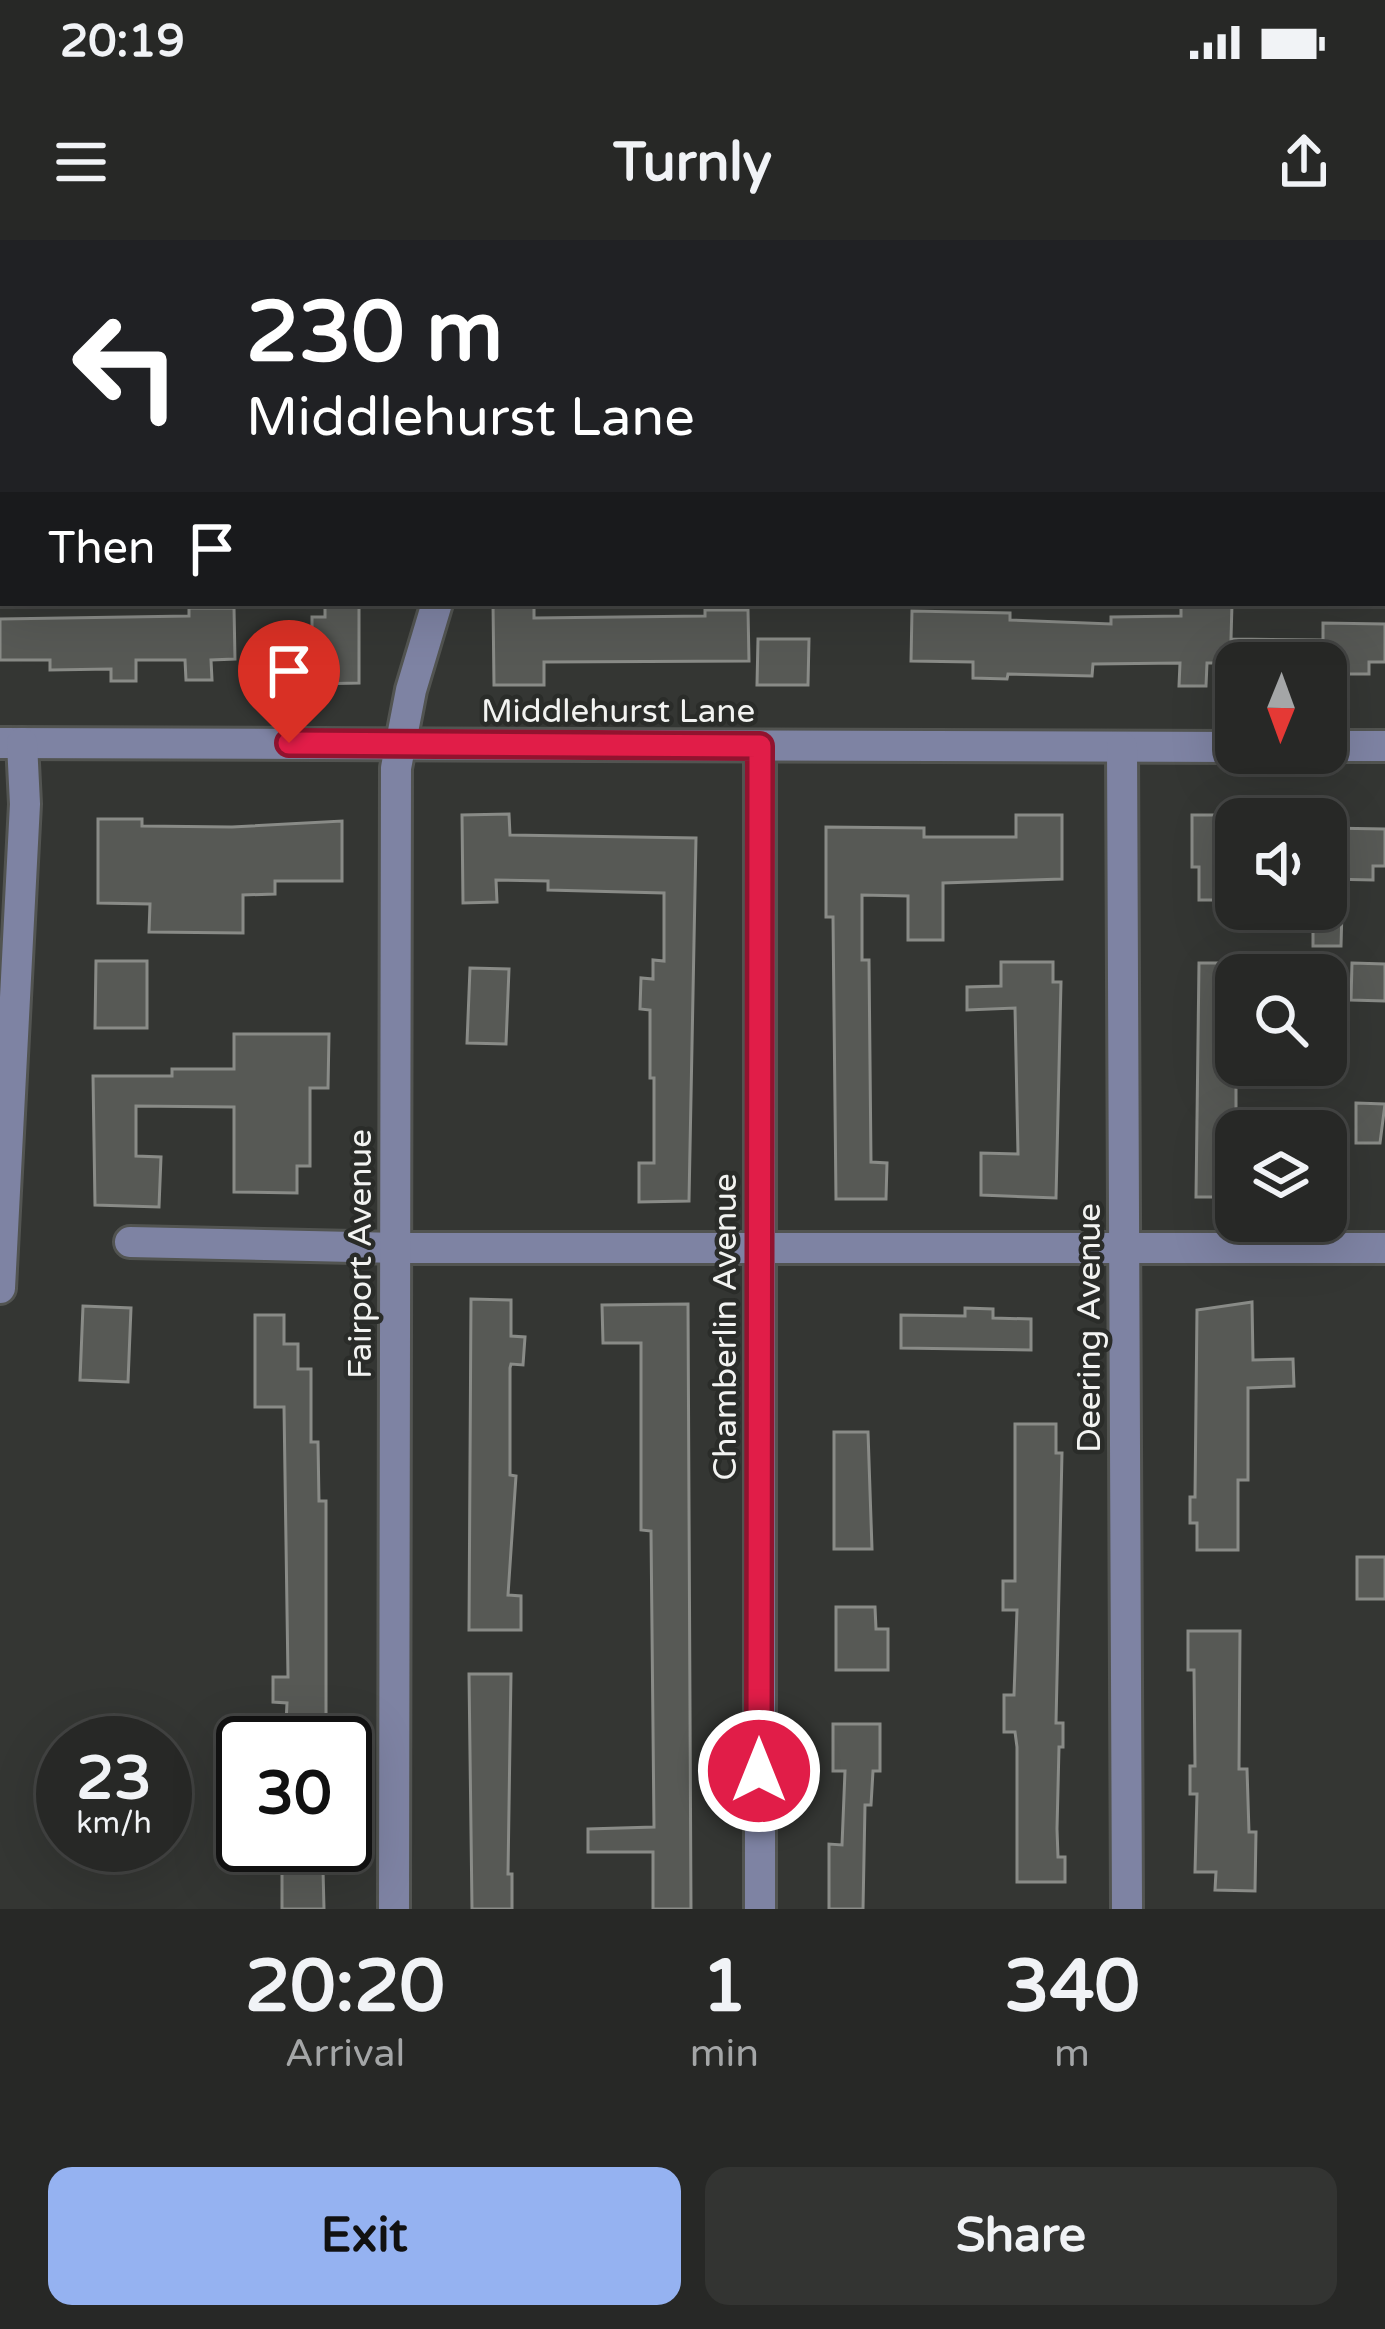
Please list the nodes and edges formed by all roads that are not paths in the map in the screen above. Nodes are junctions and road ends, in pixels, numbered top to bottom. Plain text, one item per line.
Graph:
1 (436, 606) edge
2 (11, 743) edge
3 (401, 745) junction
4 (760, 746) junction
5 (1347, 746) edge
6 (1385, 746) edge
7 (1121, 747) junction
8 (1215, 747) edge
9 (130, 1242) dead end
10 (760, 1247) junction
11 (398, 1248) junction
12 (1385, 1248) edge
13 (1124, 1249) junction
14 (1, 1253) edge
15 (0, 1288) edge
16 (394, 1909) edge
17 (760, 1909) edge
18 (1126, 1909) edge

1 - 3 street, Fairport Avenue
2 - 3 street, Middlehurst Lane
2 - 14 street
3 - 4 street, Middlehurst Lane
3 - 11 street, Fairport Avenue
4 - 7 street, Middlehurst Lane
4 - 10 street, Chamberlin Avenue
5 - 6 street
7 - 8 street, Middlehurst Lane
7 - 13 street, Deering Avenue
9 - 11 street
10 - 11 street
10 - 13 street
10 - 17 street, Chamberlin Avenue
11 - 16 street, Fairport Avenue
12 - 13 street
13 - 18 street, Deering Avenue
14 - 15 street

